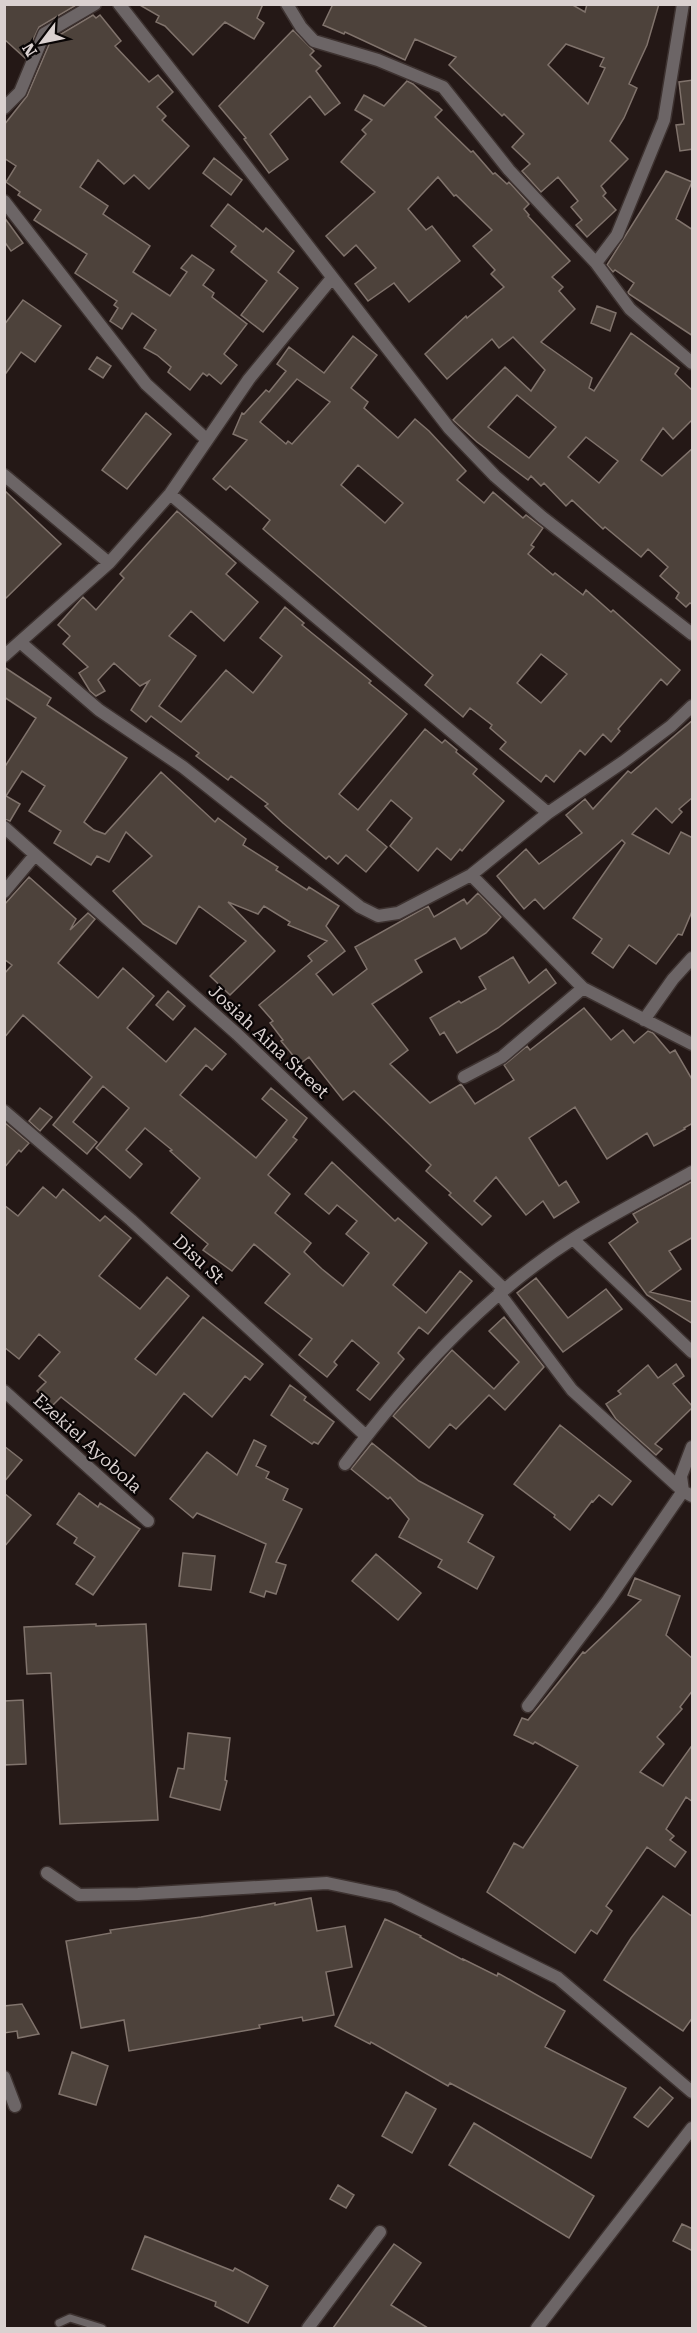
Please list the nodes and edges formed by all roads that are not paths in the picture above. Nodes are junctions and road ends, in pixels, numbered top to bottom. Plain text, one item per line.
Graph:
1 (95, 4) edge
2 (119, 4) edge
3 (287, 4) edge
4 (683, 4) edge
5 (4, 108) edge
6 (4, 201) edge
7 (596, 263) junction
8 (332, 278) junction
9 (693, 363) edge
10 (206, 439) junction
11 (4, 475) edge
12 (170, 494) junction
13 (109, 563) junction
14 (693, 634) edge
15 (20, 642) junction
16 (4, 656) edge
17 (693, 706) edge
18 (548, 813) junction
19 (4, 826) edge
20 (35, 855) junction
21 (471, 875) junction
22 (4, 892) edge
23 (693, 958) edge
24 (583, 988) junction
25 (644, 1020) junction
26 (693, 1044) edge
27 (464, 1077) dead end
28 (4, 1111) edge
29 (693, 1172) edge
30 (573, 1239) junction
31 (502, 1291) junction
32 (693, 1352) edge
33 (4, 1391) edge
34 (366, 1436) junction
35 (693, 1448) edge
36 (345, 1464) dead end
37 (688, 1494) edge
38 (148, 1521) dead end
39 (528, 1706) dead end
40 (47, 1873) dead end
41 (4, 2077) edge
42 (693, 2092) edge
43 (15, 2106) dead end
44 (693, 2128) edge
45 (380, 2232) dead end
46 (59, 2323) dead end
47 (102, 2328) edge
48 (308, 2328) edge
49 (537, 2328) edge

1 - 5 street
2 - 8 street
3 - 7 street
4 - 7 street
6 - 10 street
7 - 9 street
8 - 10 street
8 - 14 street
10 - 12 street
11 - 13 street
12 - 13 street
12 - 18 street
13 - 15 street
15 - 16 street
15 - 21 street
17 - 18 street
18 - 21 street
19 - 20 street, Josiah Aina Street
20 - 22 street
20 - 31 street, Josiah Aina Street
21 - 24 street
23 - 25 street
24 - 25 street
24 - 27 street
25 - 26 street
28 - 34 street, Disu St
29 - 30 street
30 - 31 street
30 - 32 street
31 - 34 street
31 - 37 street, Josiah Aina Street
33 - 38 street, Ezekiel Ayobola
34 - 36 street
35 - 37 street
37 - 39 street
40 - 42 street
41 - 43 street
44 - 49 street
45 - 48 street
46 - 47 lane

